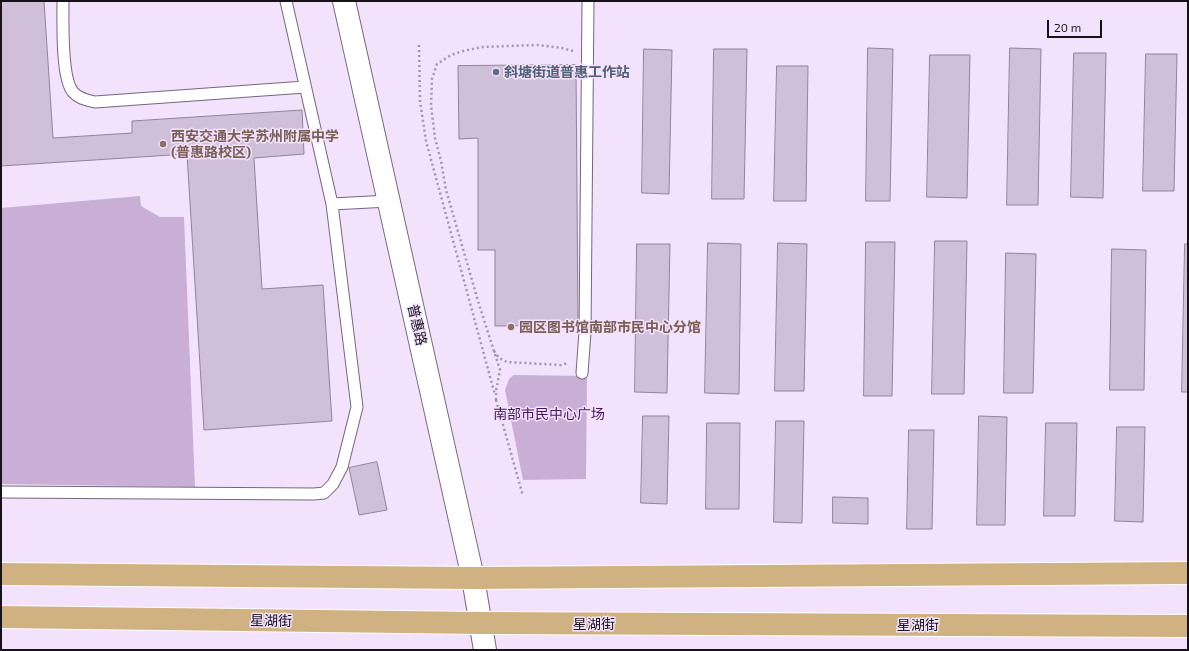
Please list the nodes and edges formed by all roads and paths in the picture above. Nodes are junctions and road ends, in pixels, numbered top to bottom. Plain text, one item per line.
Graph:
1 (63, 1) edge
2 (286, 1) edge
3 (344, 1) edge
4 (588, 1) edge
5 (419, 45) dead end
6 (574, 52) dead end
7 (306, 88) junction
8 (389, 201) junction
9 (332, 204) junction
10 (494, 351) junction
11 (574, 362) dead end
12 (582, 373) dead end
13 (496, 400) junction
14 (1, 492) edge
15 (523, 496) dead end
16 (1188, 573) edge
17 (1, 574) edge
18 (474, 578) junction
19 (1, 618) edge
20 (481, 623) junction
21 (1188, 626) edge
22 (485, 650) edge

1 - 7 lane
2 - 7 lane
3 - 8 main road, 普惠路
4 - 12 lane
5 - 13 path
6 - 10 path
7 - 9 lane
8 - 9 lane
8 - 18 main road, 普惠路
9 - 14 lane
10 - 11 path
10 - 13 path
13 - 15 path
16 - 18 main road
17 - 18 main road
18 - 20 main road, 普惠路
19 - 20 main road, 星湖街
20 - 21 main road, 星湖街
20 - 22 main road, 普惠路

